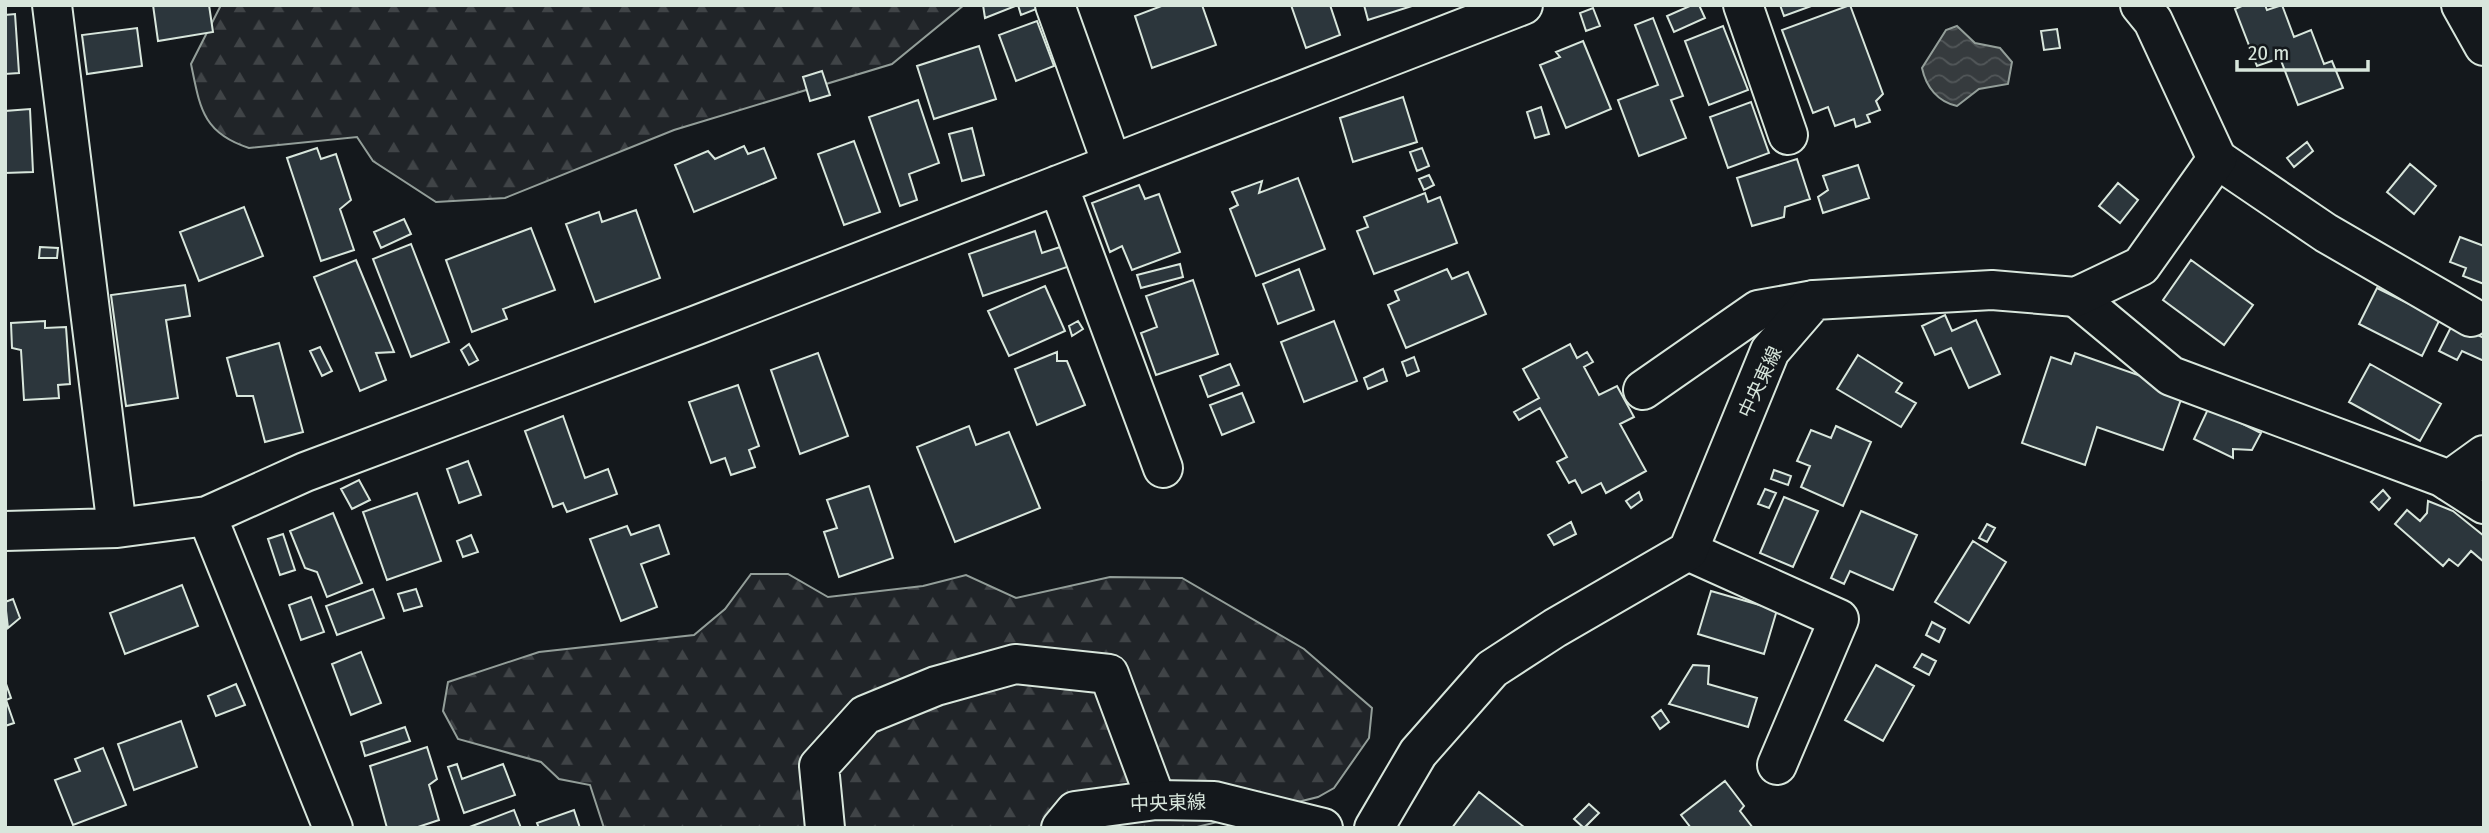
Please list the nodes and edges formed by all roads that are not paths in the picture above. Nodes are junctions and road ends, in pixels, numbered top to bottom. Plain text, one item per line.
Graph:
1 (52, 5) edge
2 (1055, 5) edge
3 (1523, 5) edge
4 (1743, 5) edge
5 (2140, 5) edge
6 (2462, 5) edge
7 (2484, 46) edge
8 (1788, 135) dead end
9 (2217, 159) junction
10 (1112, 164) junction
11 (1058, 185) junction
12 (2076, 298) junction
13 (1814, 300) junction
14 (2471, 317) dead end
15 (1643, 390) dead end
16 (2484, 455) edge
17 (1163, 468) dead end
18 (2448, 481) junction
19 (2484, 504) edge
20 (207, 516) junction
21 (117, 528) junction
22 (5, 531) edge
23 (1688, 551) junction
24 (1777, 765) dead end
25 (1156, 800) junction
26 (333, 828) edge
27 (825, 828) edge
28 (1062, 828) edge
29 (1323, 828) edge
30 (1374, 828) edge

1 - 21 street
2 - 10 street
3 - 10 street
4 - 8 street
5 - 9 street
6 - 7 street
9 - 12 street
9 - 14 street
10 - 11 street
11 - 17 street
11 - 20 street
12 - 13 street
12 - 18 street
13 - 15 street
13 - 23 street, 中央東線
16 - 18 street
18 - 19 street
20 - 21 street
20 - 26 street
21 - 22 street
23 - 24 street
23 - 30 street
25 - 27 street
25 - 28 street, 中央東線
25 - 29 street, 中央東線

